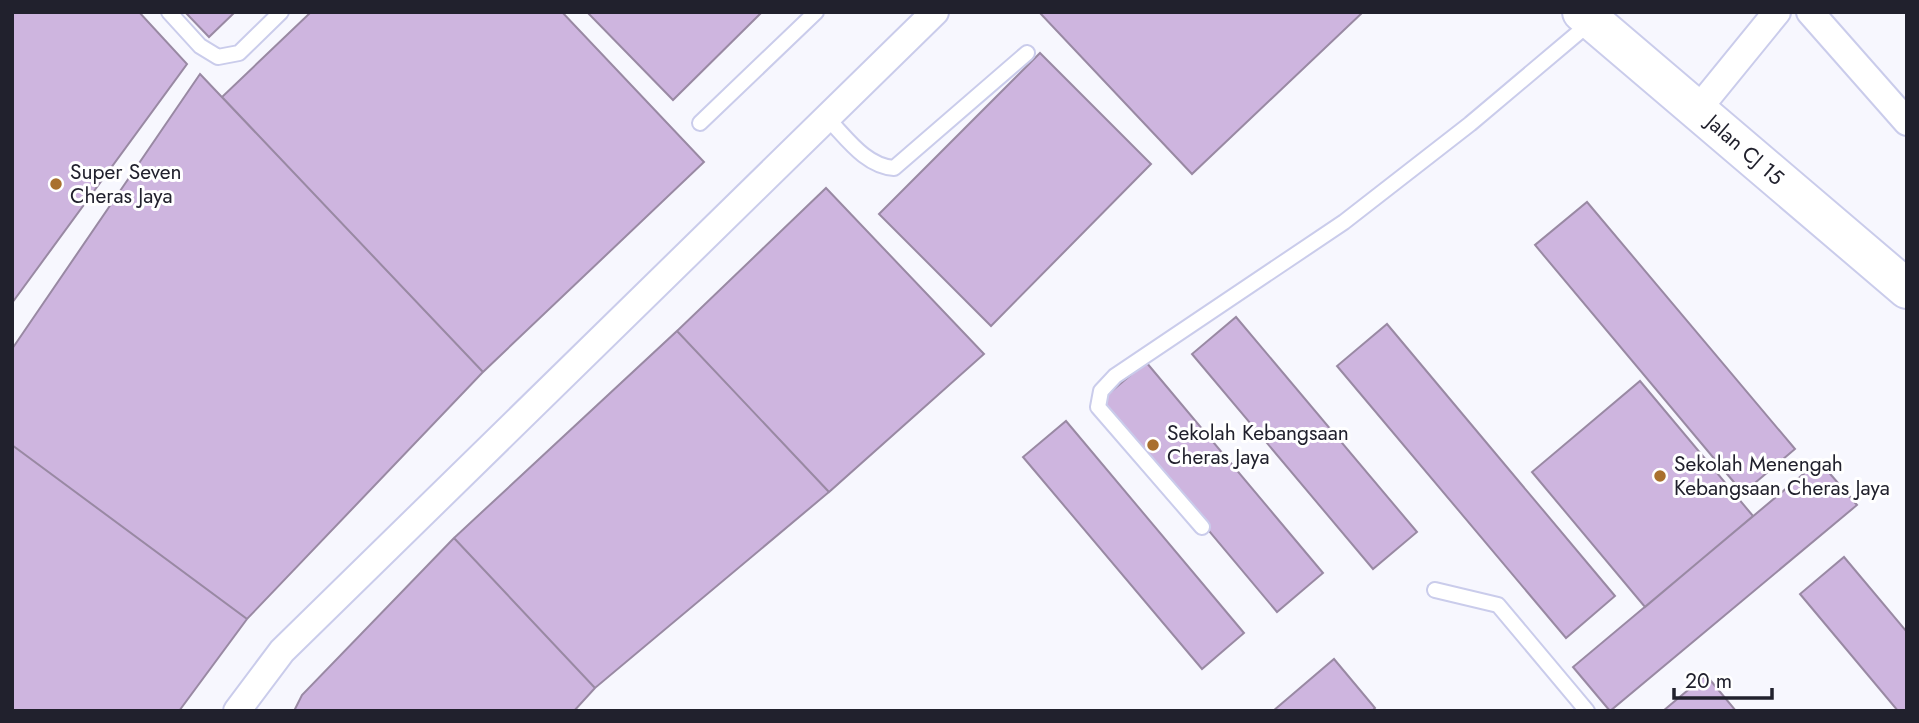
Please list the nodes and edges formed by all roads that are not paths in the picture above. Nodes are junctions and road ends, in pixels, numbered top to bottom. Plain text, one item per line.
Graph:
1 (169, 12) edge
2 (281, 12) edge
3 (816, 12) edge
4 (934, 12) edge
5 (1777, 12) edge
6 (1810, 12) edge
7 (1587, 17) edge
8 (1027, 53) dead end
9 (1698, 109) junction
10 (827, 118) junction
11 (1907, 122) edge
12 (700, 123) dead end
13 (1907, 289) edge
14 (1202, 527) dead end
15 (1435, 590) dead end
16 (237, 711) edge
17 (1587, 711) edge

1 - 2 lane
3 - 12 lane
4 - 10 street
5 - 9 street
6 - 11 street
7 - 9 street, Jalan CJ 15
7 - 14 lane
8 - 10 lane
9 - 13 street, Jalan CJ 15
10 - 16 street
15 - 17 lane

